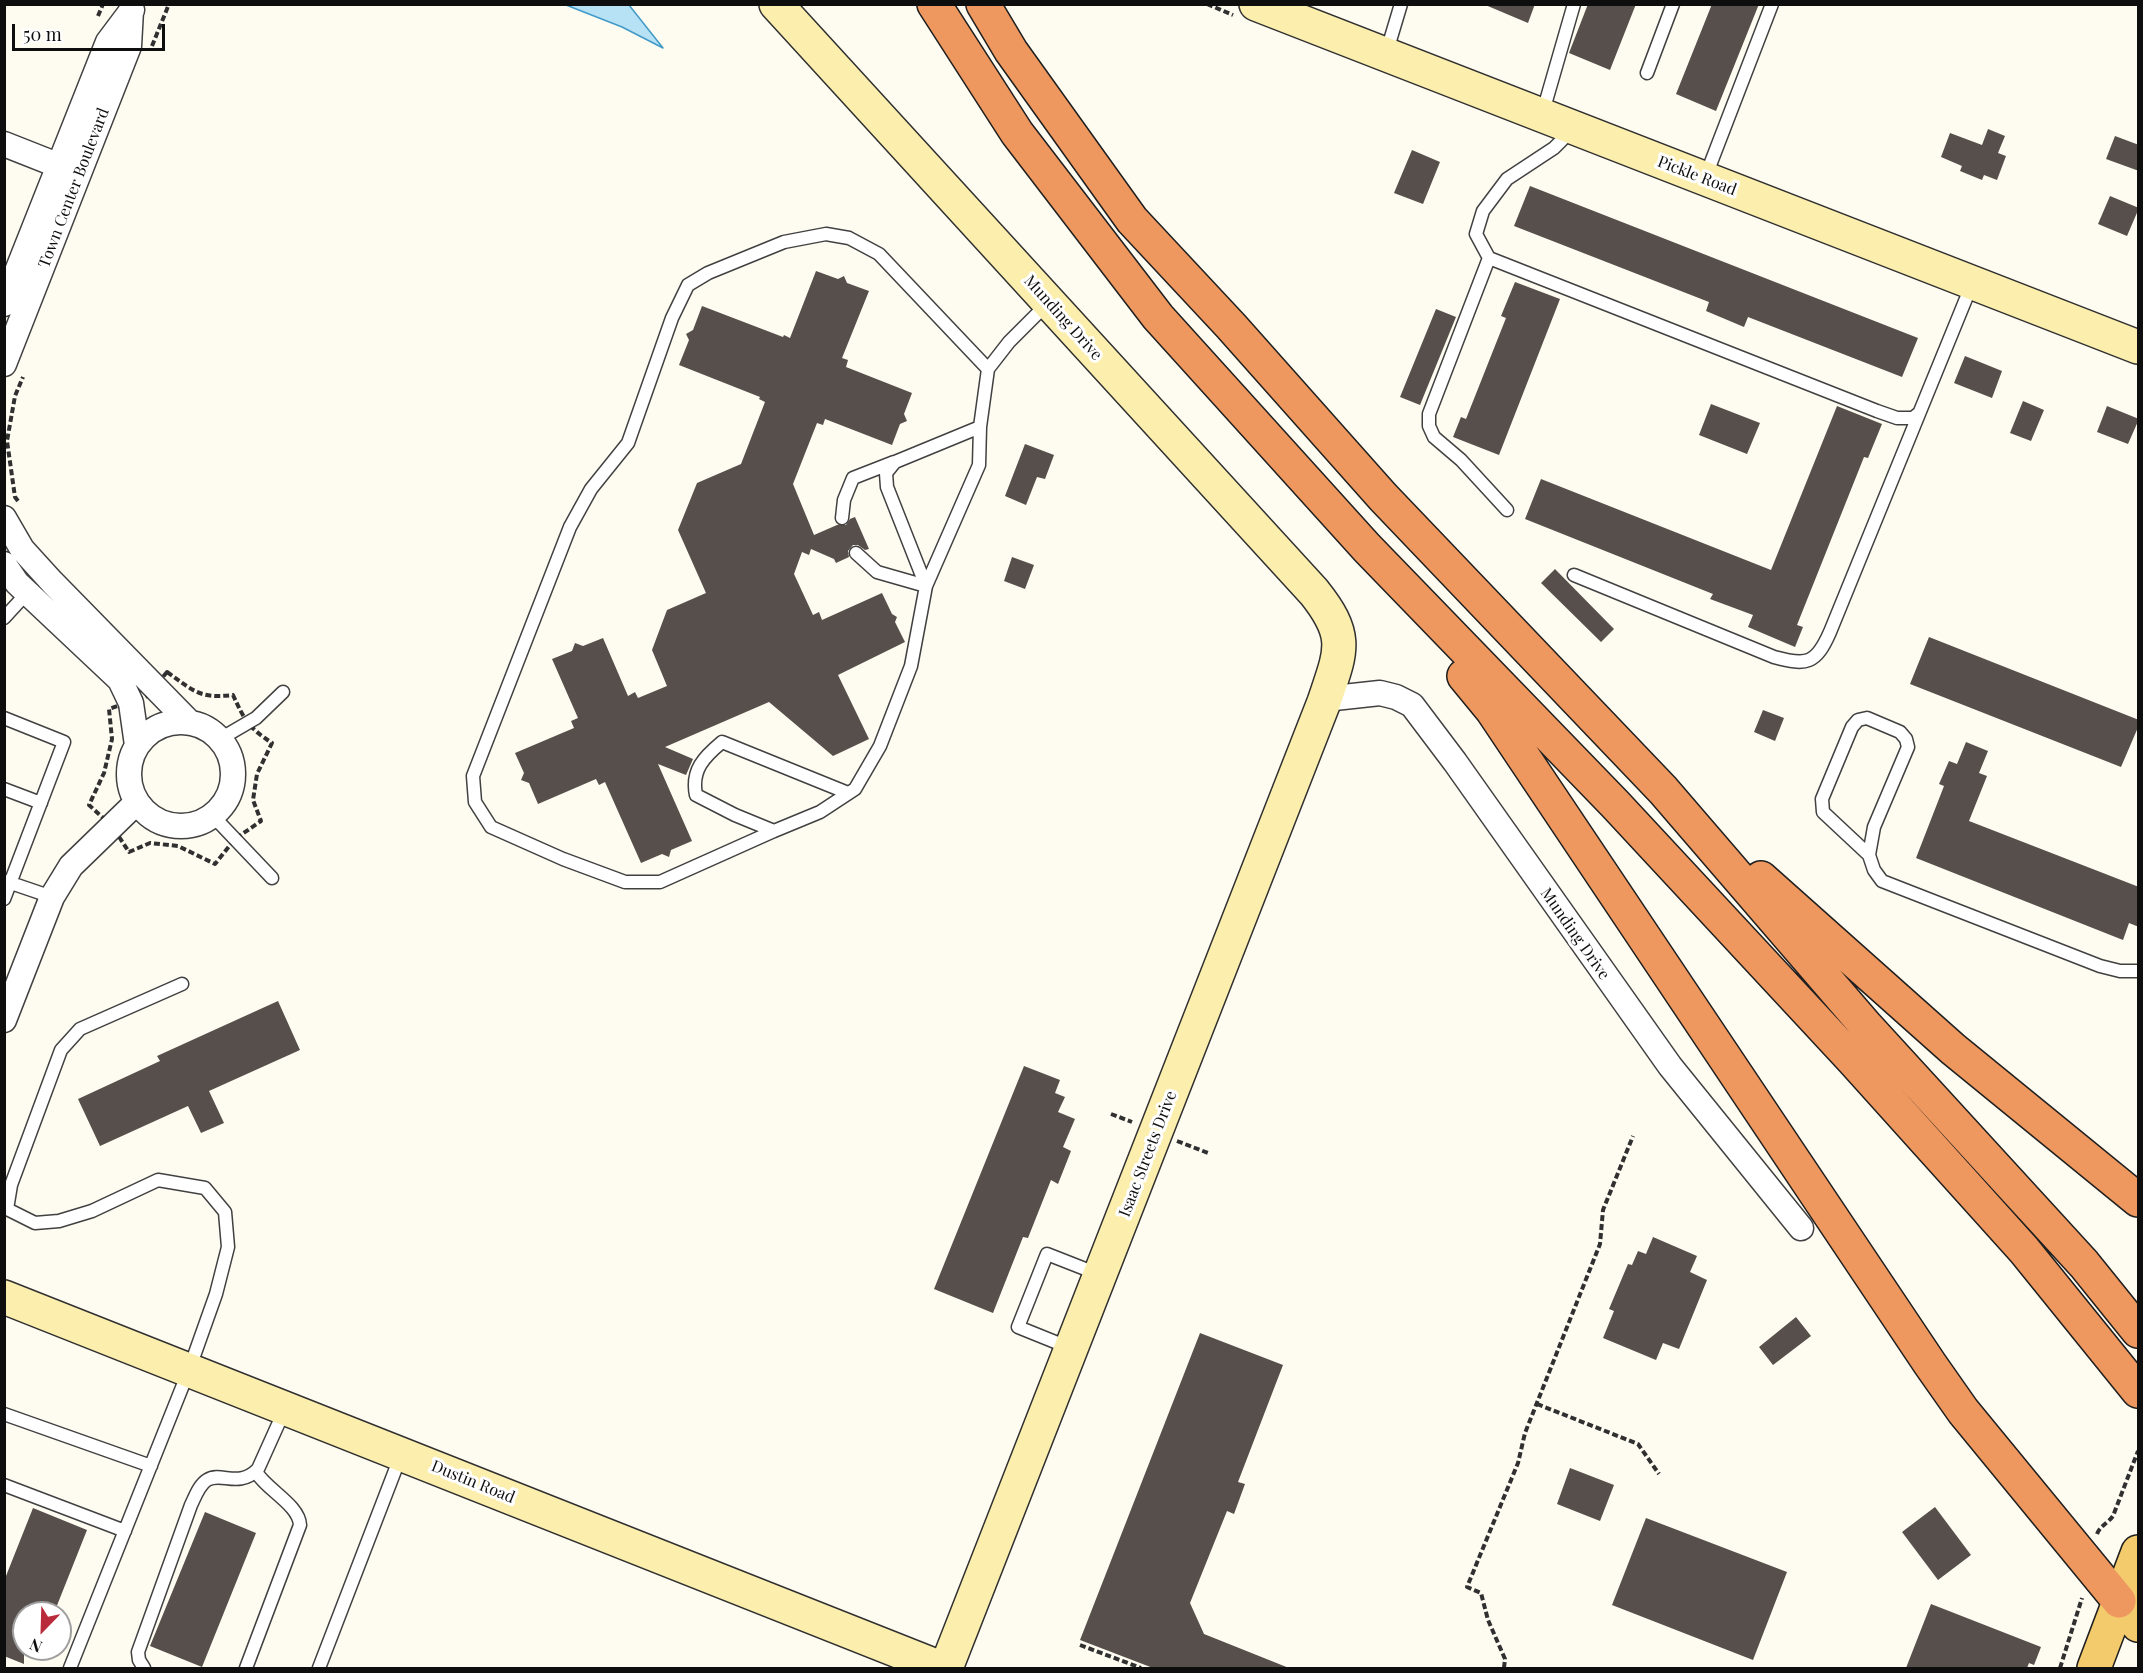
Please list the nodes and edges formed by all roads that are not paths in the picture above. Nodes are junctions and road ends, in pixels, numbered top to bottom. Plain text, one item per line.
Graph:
1 (776, 4) edge
2 (934, 4) edge
3 (983, 4) edge
4 (1256, 4) edge
5 (1401, 4) edge
6 (1574, 4) edge
7 (1673, 4) edge
8 (1772, 4) edge
9 (132, 7) edge
10 (1386, 55) junction
11 (1647, 73) dead end
12 (1542, 116) junction
13 (1574, 128) junction
14 (4, 144) edge
15 (70, 170) junction
16 (1704, 179) junction
17 (1488, 258) junction
18 (1972, 283) junction
19 (1049, 302) junction
20 (4, 304) edge
21 (2139, 348) edge
22 (14, 369) edge
23 (988, 369) junction
24 (1919, 413) junction
25 (980, 427) junction
26 (895, 462) junction
27 (1507, 510) dead end
28 (13, 512) edge
29 (842, 519) dead end
30 (1367, 548) junction
31 (856, 553) dead end
32 (4, 564) edge
33 (1574, 575) dead end
34 (926, 586) junction
35 (27, 593) junction
36 (4, 618) edge
37 (1340, 638) joint
38 (283, 692) dead end
39 (1325, 699) junction
40 (4, 718) edge
41 (190, 723) junction
42 (220, 739) junction
43 (137, 745) junction
44 (4, 789) edge
45 (1662, 790) junction
46 (848, 794) junction
47 (137, 802) junction
48 (41, 803) junction
49 (213, 816) junction
50 (774, 831) junction
51 (1869, 855) junction
52 (272, 878) dead end
53 (8, 882) edge
54 (52, 897) junction
55 (4, 899) edge
56 (2139, 971) edge
57 (182, 984) dead end
58 (4, 1020) edge
59 (2139, 1200) edge
60 (6, 1212) edge
61 (1801, 1228) dead end
62 (1101, 1275) junction
63 (4, 1297) edge
64 (2139, 1331) edge
65 (1071, 1348) junction
66 (189, 1370) junction
67 (2139, 1391) edge
68 (285, 1408) junction
69 (4, 1414) edge
70 (402, 1454) junction
71 (151, 1466) junction
72 (256, 1472) junction
73 (4, 1485) edge
74 (125, 1531) junction
75 (2139, 1552) edge
76 (2129, 1613) edge
77 (70, 1668) edge
78 (144, 1668) edge
79 (246, 1668) edge
80 (319, 1668) edge
81 (941, 1668) edge
82 (946, 1668) edge
83 (2094, 1668) edge

1 - 19 street, Munding Drive
2 - 30 highway
3 - 45 highway
4 - 10 street, Pickle Road
5 - 10 lane
6 - 12 lane
7 - 11 lane
8 - 16 lane
9 - 15 street, Town Center Boulevard
10 - 12 street, Pickle Road
12 - 13 street, Pickle Road
13 - 16 street, Pickle Road
13 - 17 lane
14 - 15 street
15 - 20 street, Town Center Boulevard
15 - 22 street, Town Center Boulevard
16 - 18 street, Pickle Road
17 - 24 lane
17 - 27 lane
18 - 21 street, Pickle Road
18 - 24 lane
19 - 23 lane
19 - 37 street, Munding Drive
23 - 25 lane
23 - 50 lane
24 - 33 lane
25 - 26 lane
25 - 34 lane
26 - 29 lane
26 - 34 lane
28 - 41 street
30 - 67 highway
30 - 76 highway
31 - 34 lane
32 - 35 street
34 - 46 lane
35 - 36 lane
35 - 43 street
37 - 39 street, Isaac Streets Drive
38 - 42 lane
39 - 61 street, Munding Drive
39 - 62 street, Isaac Streets Drive
40 - 48 lane
41 - 42 street
41 - 43 street
42 - 49 street
43 - 47 street
44 - 48 lane
45 - 59 highway
45 - 64 highway
46 - 50 lane
46 - 50 lane
47 - 49 street
47 - 54 street
48 - 53 lane
49 - 52 lane
51 - 51 lane
51 - 56 lane
53 - 54 lane
53 - 55 lane
54 - 58 street
57 - 60 lane
60 - 66 lane
62 - 65 street, Isaac Streets Drive
62 - 65 lane
63 - 66 street, Dustin Road
65 - 82 street, Isaac Streets Drive
66 - 68 street, Dustin Road
66 - 71 lane
68 - 70 street, Dustin Road
68 - 72 lane
69 - 71 lane
70 - 80 lane
70 - 81 street, Dustin Road
71 - 74 lane
72 - 78 lane
72 - 79 lane
73 - 74 lane
74 - 77 lane
75 - 76 main road
76 - 83 main road

